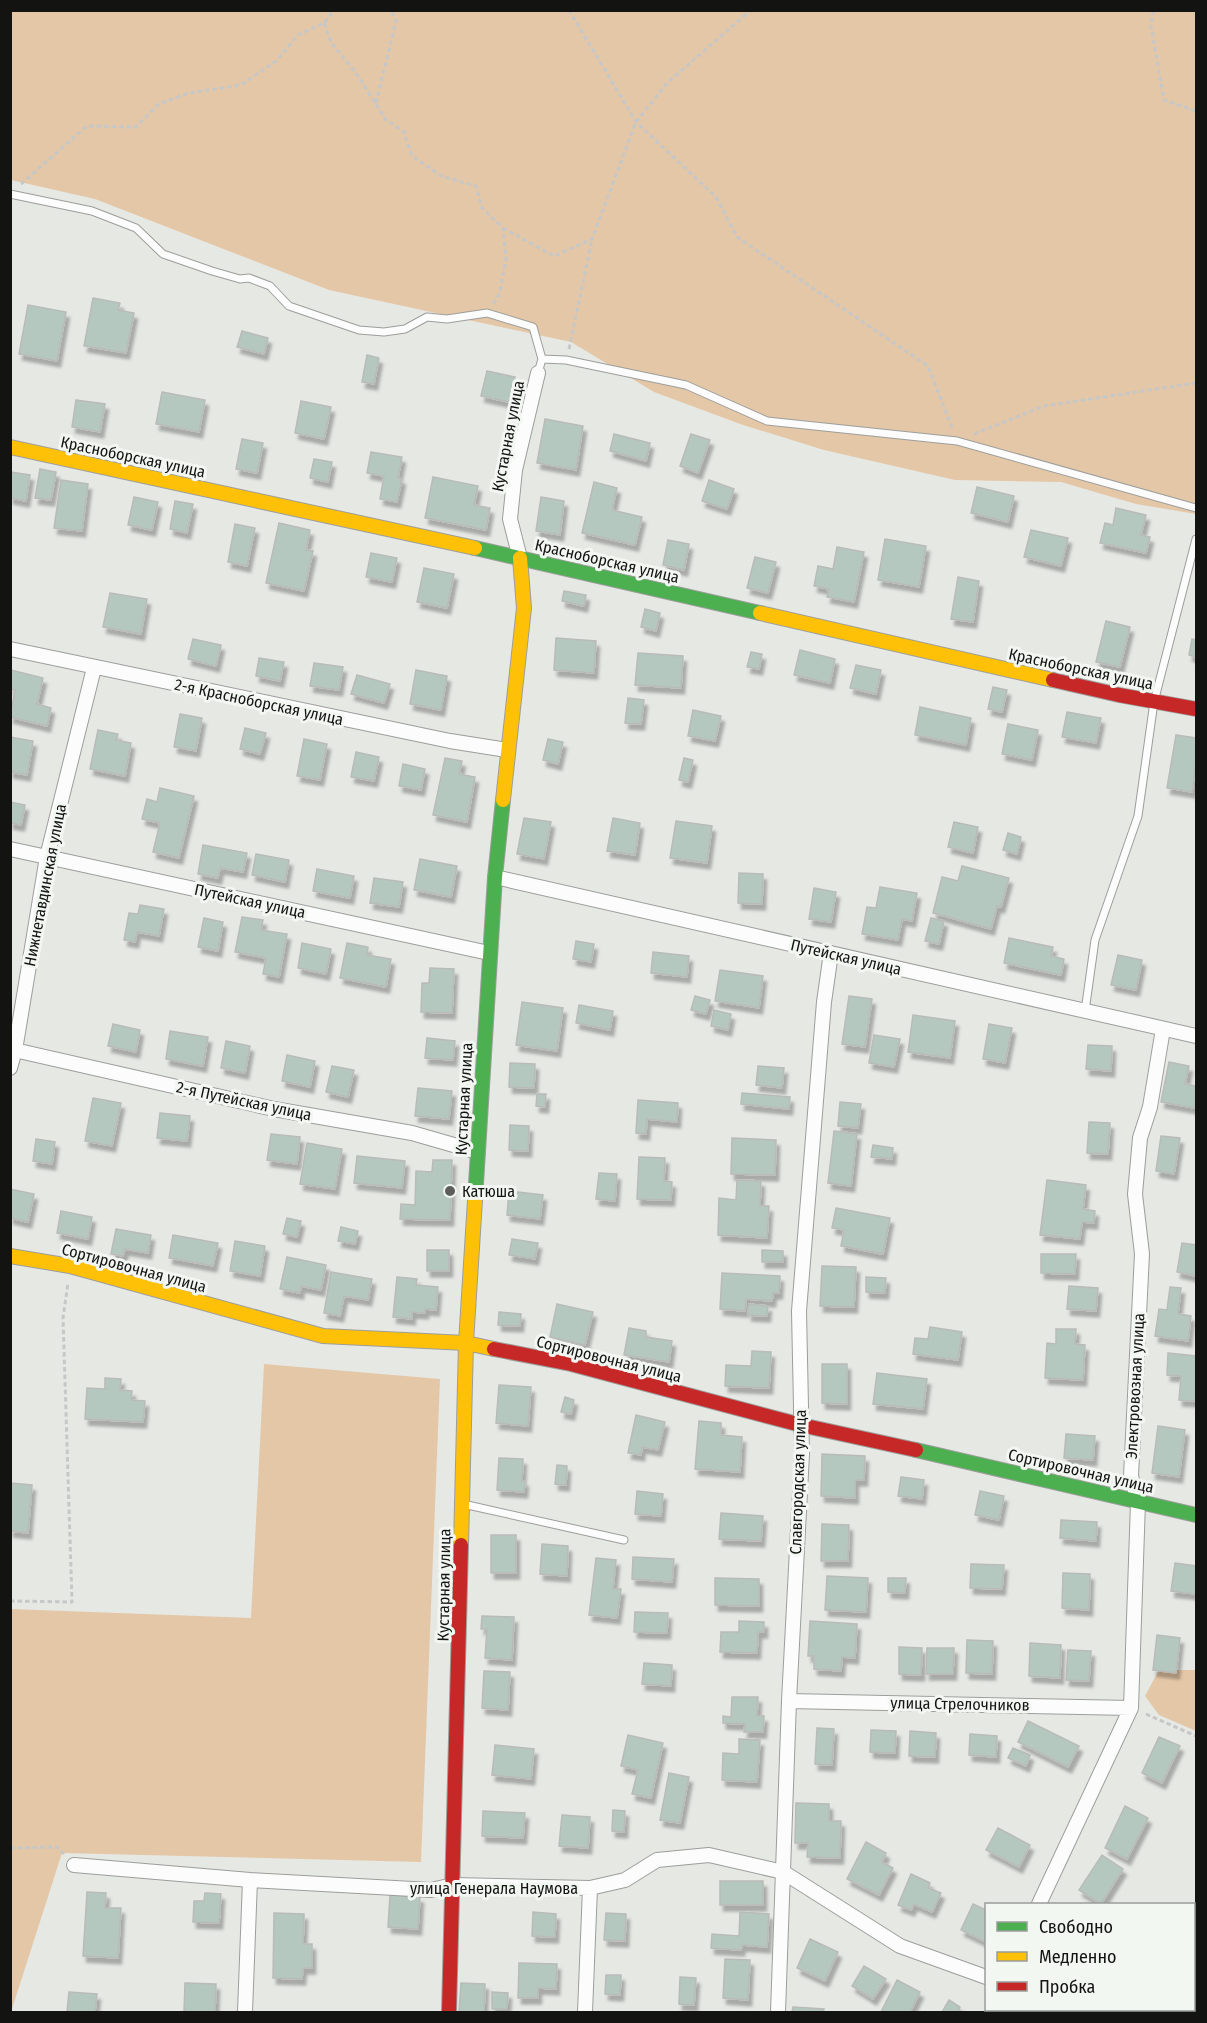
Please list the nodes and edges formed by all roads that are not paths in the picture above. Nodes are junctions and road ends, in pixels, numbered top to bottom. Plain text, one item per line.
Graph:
1 (10, 194) edge
2 (542, 359) junction
3 (538, 373) joint
4 (10, 447) edge
5 (1197, 508) edge
6 (1197, 539) edge
7 (520, 558) junction
8 (10, 650) edge
9 (94, 668) junction
10 (1154, 702) junction
11 (1197, 709) edge
12 (507, 750) junction
13 (10, 849) edge
14 (47, 857) junction
15 (495, 877) junction
16 (489, 953) junction
17 (831, 953) junction
18 (1085, 1011) junction
19 (1163, 1029) junction
20 (1197, 1036) edge
21 (13, 1050) edge
22 (10, 1068) edge
23 (478, 1152) junction
24 (10, 1256) edge
25 (466, 1343) junction
26 (801, 1425) junction
27 (1138, 1502) junction
28 (462, 1504) junction
29 (1197, 1515) edge
30 (624, 1540) dead end
31 (789, 1701) junction
32 (1131, 1708) junction
33 (74, 1865) road end
34 (783, 1872) junction
35 (250, 1880) junction
36 (453, 1885) junction
37 (590, 1888) junction
38 (1040, 1903) edge
39 (985, 1976) edge
40 (245, 2013) edge
41 (449, 2013) edge
42 (585, 2013) edge
43 (778, 2013) edge

1 - 2 lane
2 - 3 lane
2 - 5 lane
3 - 7 street, Кустарная улица
4 - 7 street, Красноборская улица
6 - 10 lane
7 - 10 street, Красноборская улица
7 - 12 street, Кустарная улица
8 - 9 street, 2-я Красноборская улица
9 - 12 street, 2-я Красноборская улица
9 - 14 street, Нижнетавдинская улица
10 - 11 street, Красноборская улица
10 - 18 lane
12 - 15 street, Кустарная улица
13 - 14 street, Путейская улица
14 - 16 street, Путейская улица
14 - 21 street, Нижнетавдинская улица
15 - 16 street, Кустарная улица
15 - 17 street, Путейская улица
16 - 23 street, Кустарная улица
17 - 18 street, Путейская улица
17 - 26 street, Славгородская улица
18 - 19 street, Путейская улица
19 - 20 street, Путейская улица
19 - 27 street, Электровозная улица
21 - 22 street, Нижнетавдинская улица
21 - 23 street, 2-я Путейская улица
23 - 25 street, Кустарная улица
24 - 25 street, Сортировочная улица
25 - 26 street, Сортировочная улица
25 - 28 street, Кустарная улица
26 - 27 street, Сортировочная улица
26 - 31 street, Славгородская улица
27 - 29 street, Сортировочная улица
27 - 32 street, Электровозная улица
28 - 30 lane
28 - 36 street, Кустарная улица
31 - 32 street, улица Стрелочников
31 - 34 street, Славгородская улица
32 - 38 street, Электровозная улица
33 - 35 street, улица Генерала Наумова
34 - 37 street, улица Генерала Наумова
34 - 39 street, улица Генерала Наумова
34 - 43 street, Славгородская улица
35 - 36 street, улица Генерала Наумова
35 - 40 street
36 - 37 street, улица Генерала Наумова
36 - 41 street, Кустарная улица
37 - 42 street

